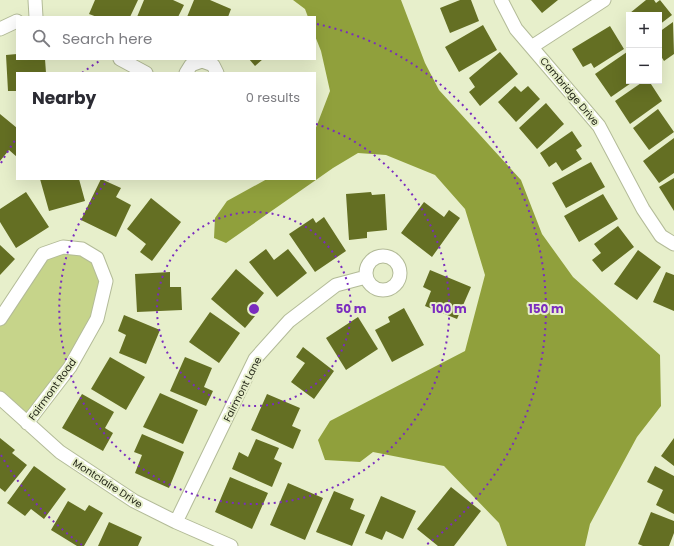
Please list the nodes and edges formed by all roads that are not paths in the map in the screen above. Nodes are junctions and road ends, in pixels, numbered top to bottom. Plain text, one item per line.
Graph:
1 (35, 0) edge
2 (501, 0) edge
3 (604, 0) edge
4 (36, 16) edge
5 (16, 21) edge
6 (0, 28) edge
7 (533, 46) junction
8 (122, 60) edge
9 (144, 72) edge
10 (187, 72) edge
11 (216, 72) edge
12 (674, 244) edge
13 (366, 277) dead end
14 (0, 319) edge
15 (0, 398) edge
16 (28, 423) junction
17 (176, 522) junction
18 (231, 546) edge

1 - 4 street
2 - 7 street, Cambridge Drive
3 - 7 street
5 - 6 street
7 - 12 street, Cambridge Drive
8 - 9 street
10 - 11 street
13 - 17 street, Fairmont Lane
14 - 16 street, Fairmont Road
15 - 16 street, Montclaire Drive
16 - 17 street, Montclaire Drive
17 - 18 street, Montclaire Drive

